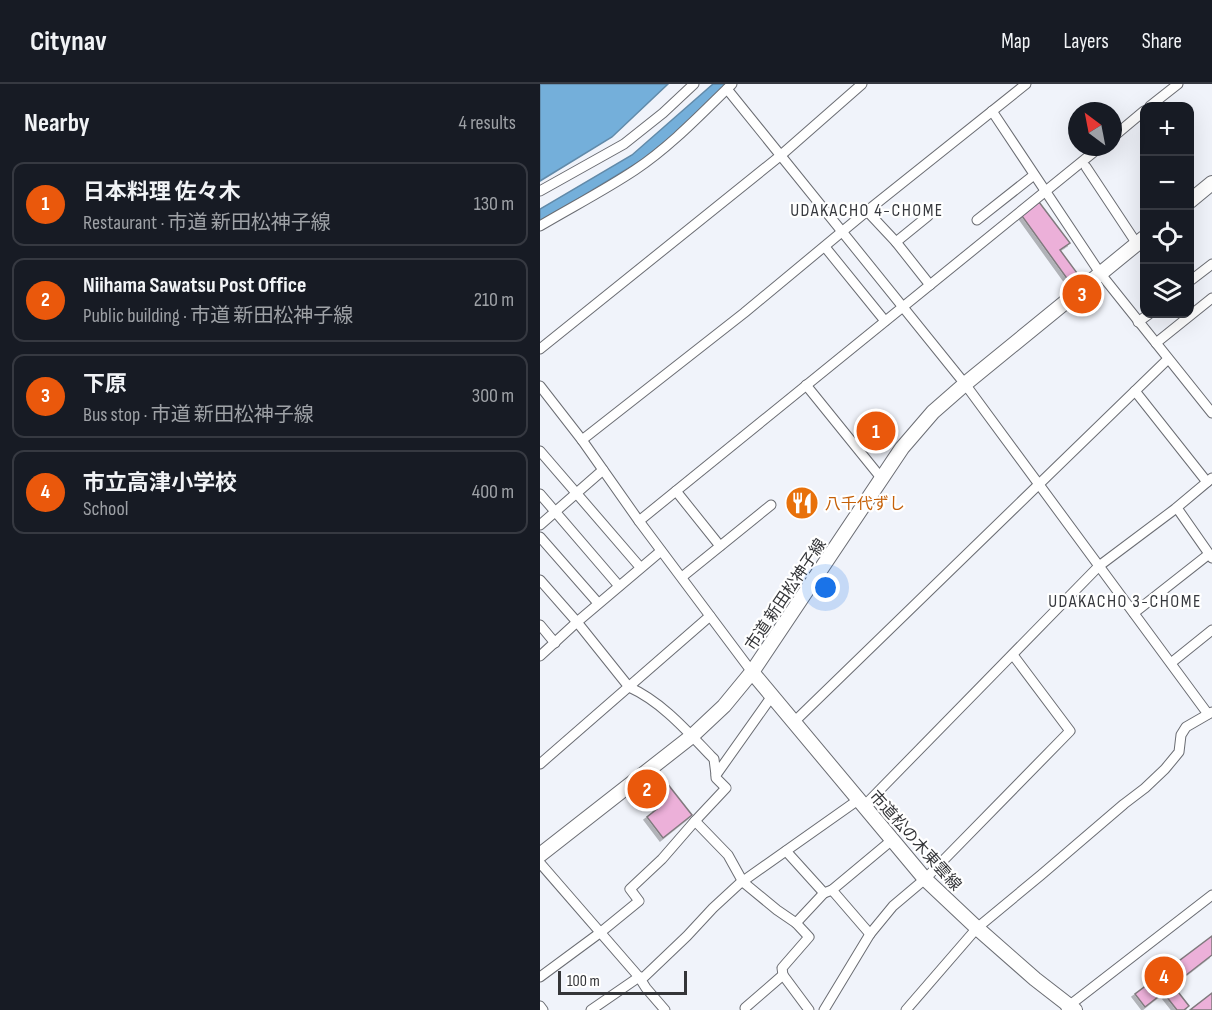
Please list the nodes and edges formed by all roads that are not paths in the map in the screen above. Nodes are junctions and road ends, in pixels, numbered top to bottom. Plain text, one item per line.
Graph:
1 (694, 84) edge
2 (862, 84) edge
3 (1178, 84) edge
4 (1023, 85) edge
5 (729, 86) edge
6 (1155, 102) edge
7 (992, 111) junction
8 (1140, 114) edge
9 (1122, 129) edge
10 (780, 156) junction
11 (1089, 156) edge
12 (1086, 167) dead end
13 (1034, 175) junction
14 (1211, 187) edge
15 (540, 191) edge
16 (1046, 191) junction
17 (1194, 198) edge
18 (867, 211) junction
19 (928, 216) dead end
20 (977, 220) dead end
21 (540, 226) edge
22 (842, 232) junction
23 (1140, 240) edge
24 (896, 242) junction
25 (1140, 242) edge
26 (825, 247) junction
27 (1212, 264) edge
28 (1100, 273) junction
29 (1194, 279) edge
30 (930, 285) junction
31 (1212, 298) edge
32 (903, 307) junction
33 (1144, 318) edge
34 (885, 321) junction
35 (1138, 322) junction
36 (1156, 343) junction
37 (540, 349) edge
38 (1168, 359) junction
39 (965, 384) junction
40 (806, 386) junction
41 (1135, 391) junction
42 (542, 392) edge
43 (1212, 413) edge
44 (582, 440) junction
45 (540, 451) edge
46 (603, 470) junction
47 (882, 479) junction
48 (1209, 480) edge
49 (1039, 484) junction
50 (676, 490) junction
51 (576, 493) junction
52 (540, 494) edge
53 (771, 505) dead end
54 (1177, 508) junction
55 (555, 512) junction
56 (639, 520) junction
57 (540, 525) edge
58 (540, 537) edge
59 (720, 546) junction
60 (661, 551) junction
61 (1211, 556) edge
62 (1100, 566) junction
63 (640, 567) junction
64 (682, 577) junction
65 (540, 580) edge
66 (619, 586) junction
67 (598, 603) junction
68 (1134, 613) junction
69 (710, 616) junction
70 (577, 622) junction
71 (540, 625) edge
72 (1212, 630) edge
73 (555, 643) junction
74 (1013, 655) junction
75 (540, 656) edge
76 (1171, 663) junction
77 (752, 672) junction
78 (629, 687) junction
79 (772, 696) junction
80 (1210, 713) edge
81 (794, 722) junction
82 (692, 736) junction
83 (540, 764) edge
84 (716, 775) junction
85 (861, 803) junction
86 (695, 821) junction
87 (892, 840) junction
88 (786, 851) junction
89 (540, 855) edge
90 (540, 863) edge
91 (925, 879) junction
92 (743, 882) junction
93 (828, 892) junction
94 (1212, 896) edge
95 (796, 923) junction
96 (977, 928) junction
97 (601, 932) junction
98 (870, 934) junction
99 (783, 975) junction
100 (540, 977) edge
101 (639, 977) junction
102 (540, 1006) edge
103 (745, 1008) dead end
104 (1070, 1009) edge
105 (543, 1010) edge
106 (591, 1010) edge
107 (665, 1010) edge
108 (809, 1010) edge
109 (824, 1010) edge
110 (906, 1010) edge

1 - 15 street
2 - 10 street
3 - 6 street
4 - 7 street
5 - 10 street
5 - 21 street
7 - 13 street
7 - 18 street
8 - 9 street
10 - 22 street
10 - 37 street
11 - 16 street
12 - 23 street
13 - 16 street
13 - 20 street
14 - 17 street
16 - 28 street
16 - 30 street
18 - 22 street
18 - 24 street
19 - 24 street
22 - 26 street
22 - 32 street
24 - 30 street
25 - 28 street, 市道 新田松神子線
26 - 34 street
26 - 44 street
27 - 29 street
28 - 35 street
28 - 39 street, 市道 新田松神子線
30 - 32 street
31 - 36 street
32 - 34 street
32 - 39 street
33 - 35 street
34 - 40 street
35 - 36 street
36 - 38 street
38 - 41 street
38 - 43 street
39 - 47 street, 市道 新田松神子線
39 - 49 street
40 - 47 street
40 - 50 street
41 - 48 street
41 - 49 street
42 - 44 street
44 - 46 street
45 - 51 street
46 - 51 street
46 - 56 street
47 - 77 street, 市道 新田松神子線
48 - 54 street
49 - 62 street
49 - 81 street
50 - 56 street
50 - 59 street
51 - 55 street
51 - 63 street
52 - 55 street
53 - 59 street
54 - 61 street
54 - 62 street
55 - 57 street
55 - 66 street
56 - 60 street
58 - 67 street
59 - 64 street
60 - 63 street
60 - 64 street
61 - 68 street
62 - 68 street
62 - 74 street
63 - 66 street
64 - 69 street
65 - 70 street
66 - 67 street
67 - 70 street
68 - 76 street
69 - 77 street
69 - 78 street
70 - 73 street
70 - 78 street
71 - 73 street
72 - 76 street
73 - 75 street
74 - 85 street
74 - 91 street
76 - 80 street
77 - 79 street, 市道松の木東雲線
77 - 82 street, 市道 新田松神子線
78 - 82 street
78 - 83 street
79 - 81 street, 市道松の木東雲線
79 - 84 street
80 - 96 street
81 - 85 street, 市道松の木東雲線
82 - 84 street
82 - 89 street, 市道 新田松神子線
84 - 86 street
85 - 87 street, 市道松の木東雲線
85 - 88 street
86 - 92 street
86 - 97 street
87 - 91 street, 市道松の木東雲線
87 - 93 street
88 - 92 street
88 - 93 street
90 - 97 street
91 - 96 street, 市道松の木東雲線
91 - 98 street
92 - 95 street
92 - 101 street
93 - 95 street
93 - 98 street
94 - 104 street
95 - 99 street
96 - 104 street, 市道松の木東雲線
96 - 110 street
97 - 100 street
97 - 101 street
98 - 109 street
99 - 103 street
99 - 108 street
101 - 106 street
101 - 107 street
102 - 105 street

